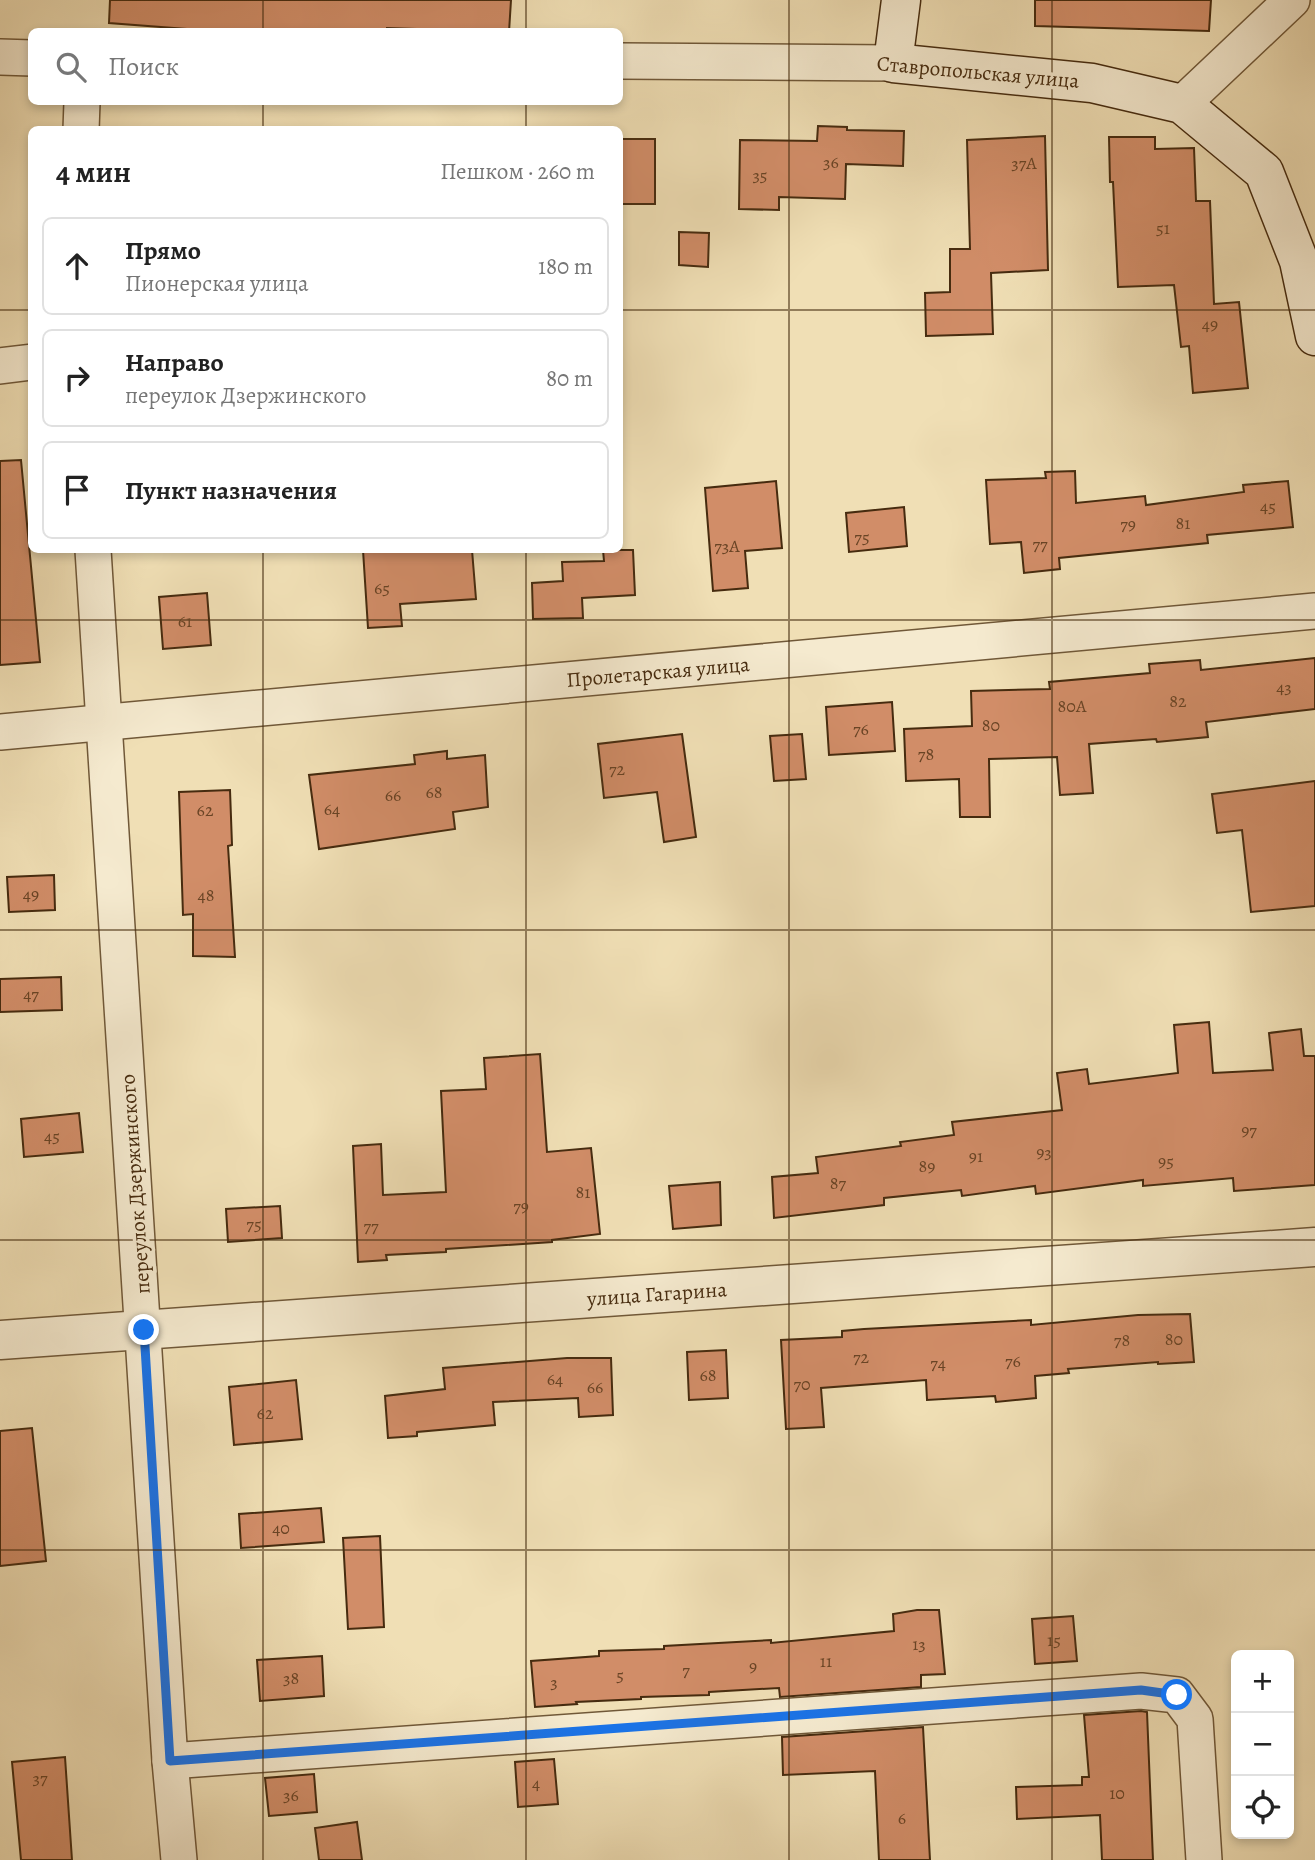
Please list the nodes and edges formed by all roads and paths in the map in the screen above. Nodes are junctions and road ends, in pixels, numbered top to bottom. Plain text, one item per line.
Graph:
1 (901, 0) edge
2 (1292, 0) edge
3 (0, 57) edge
4 (28, 58) edge
5 (623, 61) edge
6 (893, 63) junction
7 (1182, 104) junction
8 (82, 105) edge
9 (81, 126) edge
10 (1315, 336) edge
11 (28, 362) edge
12 (0, 366) edge
13 (93, 553) edge
14 (1315, 611) edge
15 (106, 724) junction
16 (0, 732) edge
17 (1315, 1247) edge
18 (144, 1330) junction
19 (0, 1340) edge
20 (170, 1761) junction
21 (179, 1860) edge
22 (1205, 1860) edge

1 - 6 street
2 - 7 street
3 - 4 street
5 - 6 street, Ставропольская улица
6 - 7 street, Ставропольская улица
7 - 10 street
8 - 9 street
11 - 12 street
13 - 15 street, переулок Дзержинского
14 - 15 street, Пролетарская улица
15 - 16 street, Пролетарская улица
15 - 18 street, переулок Дзержинского
17 - 18 street, улица Гагарина
18 - 19 street, улица Гагарина
18 - 20 street, переулок Дзержинского
20 - 21 street, переулок Дзержинского
20 - 22 street

